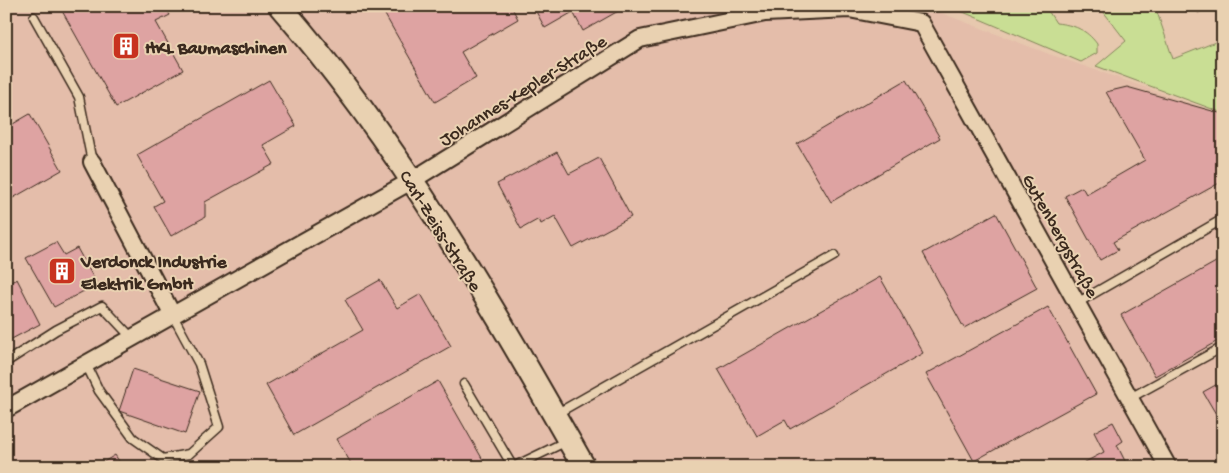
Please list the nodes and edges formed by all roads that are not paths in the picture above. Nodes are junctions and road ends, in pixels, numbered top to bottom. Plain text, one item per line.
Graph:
1 (280, 6) edge
2 (34, 17) dead end
3 (921, 23) joint
4 (92, 162) joint
5 (412, 181) junction
6 (1223, 219) edge
7 (834, 256) dead end
8 (1077, 303) junction
9 (172, 314) junction
10 (132, 338) junction
11 (1223, 346) edge
12 (6, 362) edge
13 (86, 364) junction
14 (464, 384) dead end
15 (1130, 398) junction
16 (6, 409) edge
17 (554, 415) junction
18 (568, 440) junction
19 (513, 467) edge
20 (584, 467) edge
21 (1168, 467) edge

1 - 5 main road, Carl-Zeiss-Straße
2 - 4 lane
3 - 5 street, Johannes-Kepler-Straße
3 - 8 street, Gutenbergstraße
4 - 9 street
5 - 9 street, Johannes-Kepler-Straße
5 - 17 main road, Carl-Zeiss-Straße
6 - 8 lane
7 - 17 lane
8 - 15 street, Gutenbergstraße
9 - 10 street, Johannes-Kepler-Straße
9 - 13 lane
10 - 12 lane
10 - 13 street, Johannes-Kepler-Straße
11 - 15 lane
13 - 16 street, Johannes-Kepler-Straße
14 - 19 lane
15 - 21 street, Gutenbergstraße
17 - 18 main road, Carl-Zeiss-Straße
18 - 19 lane
18 - 20 main road, Carl-Zeiss-Straße

